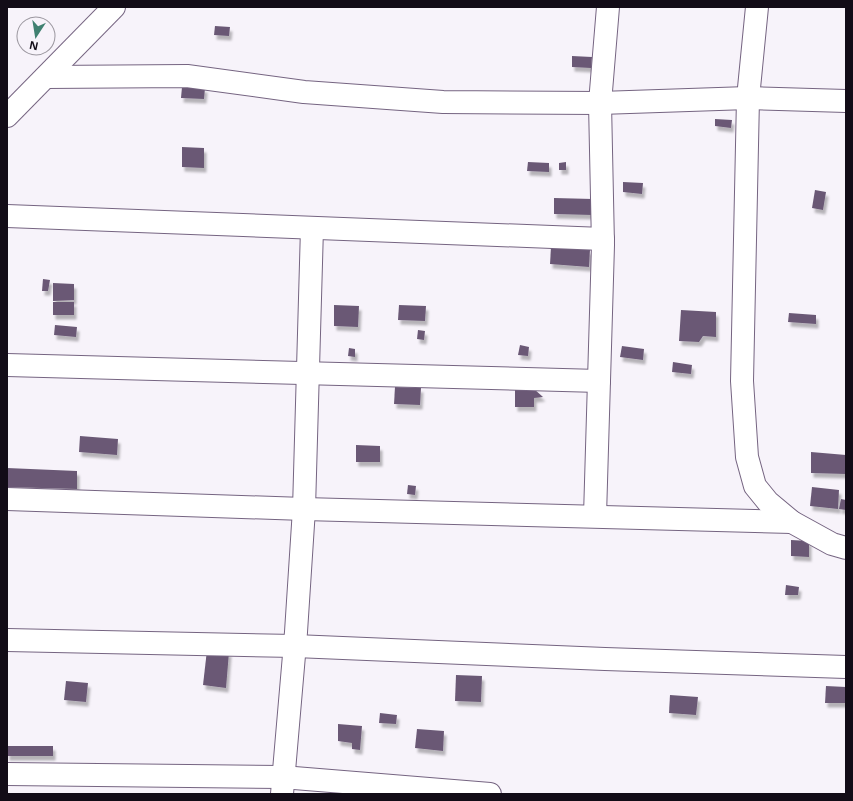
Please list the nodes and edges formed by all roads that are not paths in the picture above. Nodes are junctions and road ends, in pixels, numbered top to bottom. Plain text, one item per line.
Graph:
1 (114, 7) edge
2 (608, 7) edge
3 (757, 7) edge
4 (46, 77) junction
5 (748, 98) junction
6 (846, 101) edge
7 (600, 103) junction
8 (7, 116) edge
9 (7, 216) edge
10 (312, 228) junction
11 (603, 239) junction
12 (7, 365) edge
13 (308, 374) junction
14 (599, 382) junction
15 (7, 499) edge
16 (304, 509) junction
17 (595, 516) junction
18 (792, 522) junction
19 (846, 548) edge
20 (7, 640) edge
21 (295, 646) junction
22 (846, 667) edge
23 (7, 774) edge
24 (282, 786) edge
25 (490, 794) edge

1 - 4 street
2 - 7 street
3 - 5 street
4 - 7 street
4 - 8 street
5 - 6 street
5 - 7 street
5 - 18 street
7 - 11 street
9 - 10 street
10 - 11 street
10 - 13 street
11 - 14 street
12 - 13 street
13 - 14 street
13 - 16 street
14 - 17 street
15 - 16 street
16 - 17 street
16 - 21 street
17 - 18 street
18 - 19 street
20 - 21 street
21 - 22 street
21 - 24 street
23 - 24 street
24 - 25 street

